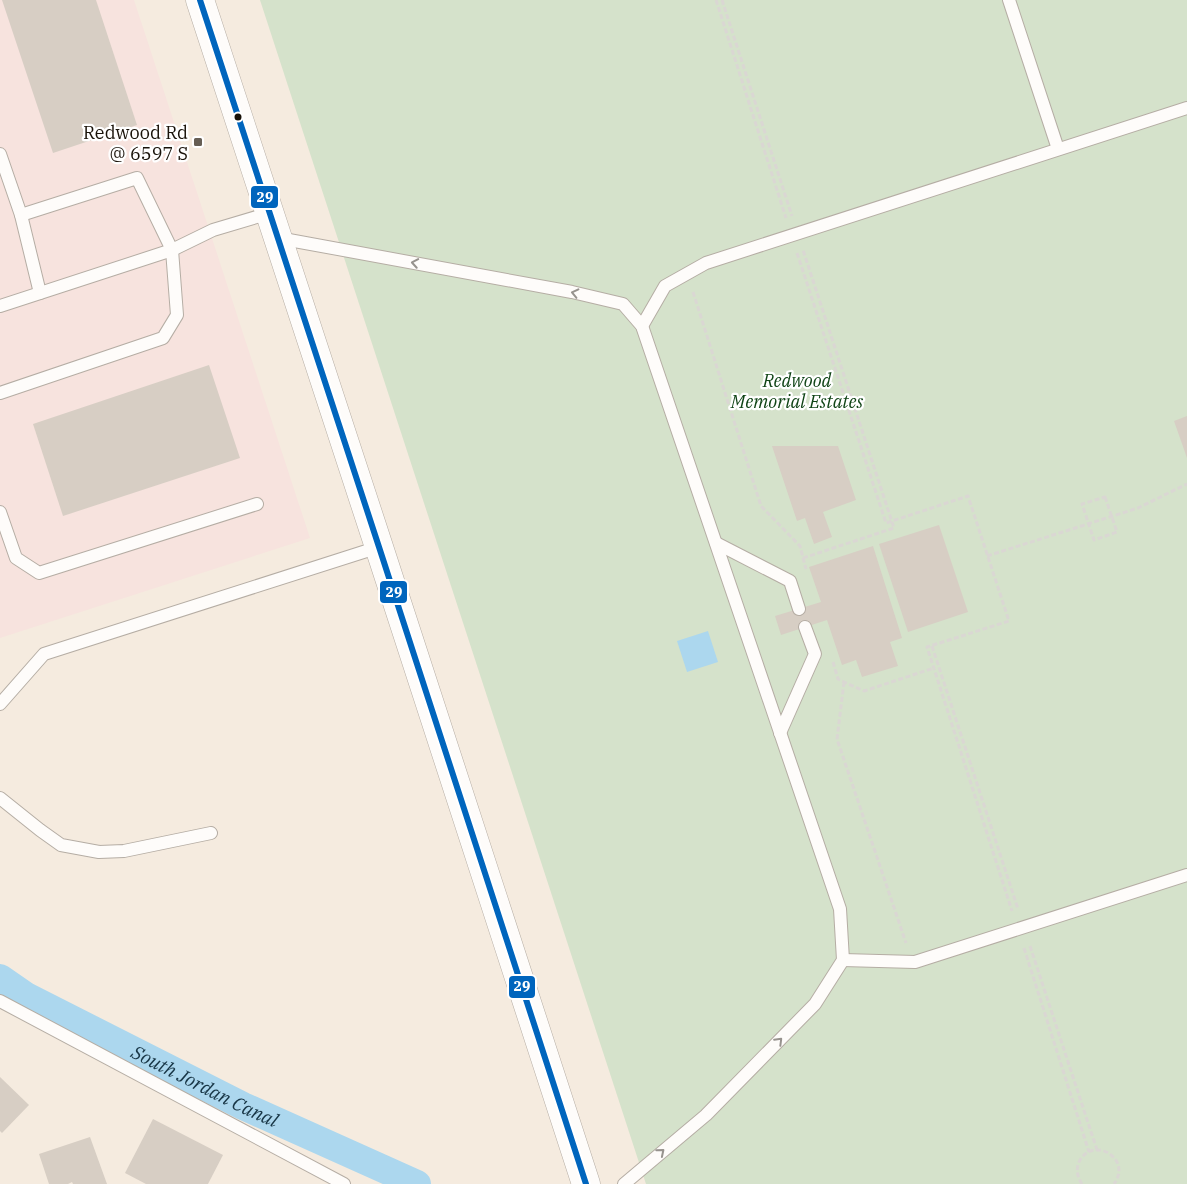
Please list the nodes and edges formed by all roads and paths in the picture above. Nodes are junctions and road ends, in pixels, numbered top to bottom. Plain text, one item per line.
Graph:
1 (200, 0) edge
2 (716, 0) edge
3 (722, 0) edge
4 (1009, 0) edge
5 (1187, 108) edge
6 (1058, 149) junction
7 (0, 154) edge
8 (21, 216) junction
9 (273, 225) junction
10 (794, 234) junction
11 (172, 250) junction
12 (687, 273) junction
13 (40, 293) junction
14 (0, 306) edge
15 (642, 326) junction
16 (0, 393) edge
17 (1187, 484) edge
18 (257, 504) dead end
19 (0, 512) edge
20 (1112, 516) junction
21 (891, 521) junction
22 (1089, 524) junction
23 (716, 543) junction
24 (379, 547) junction
25 (987, 556) junction
26 (803, 558) junction
27 (808, 576) dead end
28 (799, 609) dead end
29 (805, 627) dead end
30 (932, 646) junction
31 (833, 660) dead end
32 (934, 668) junction
33 (844, 682) junction
34 (0, 704) edge
35 (780, 733) junction
36 (0, 798) edge
37 (211, 834) dead end
38 (1187, 875) edge
39 (1021, 928) junction
40 (844, 960) junction
41 (912, 962) junction
42 (0, 1001) edge
43 (1097, 1150) junction
44 (1089, 1152) junction
45 (344, 1184) edge
46 (586, 1184) edge
47 (624, 1184) edge
48 (1082, 1184) edge
49 (1114, 1184) edge

1 - 9 main road
2 - 10 path
3 - 10 path
4 - 6 lane
5 - 6 lane
6 - 10 lane
7 - 8 lane
8 - 11 lane
8 - 13 lane
9 - 11 lane
15 -> 9 lane
9 - 24 main road
10 - 12 lane
10 - 21 path
11 - 13 lane
11 - 16 lane
12 - 15 lane
12 - 26 path
13 - 14 lane
15 - 23 lane
17 - 20 path
18 - 19 lane
20 - 22 path
20 - 22 path
20 - 22 path
21 - 25 path
21 - 26 path
22 - 25 path
23 - 28 lane
23 - 35 lane
24 - 34 lane
24 - 46 main road
25 - 30 path
26 - 27 path
29 - 35 lane
30 - 32 path
30 - 39 path
31 - 33 path
32 - 33 path
32 - 39 path
33 - 41 path
35 - 40 lane
36 - 37 lane
38 - 39 lane
39 - 41 lane
39 - 43 path
39 - 44 path
40 - 41 lane
47 -> 40 lane
42 - 45 lane
43 - 44 path
43 - 49 path
44 - 48 path

